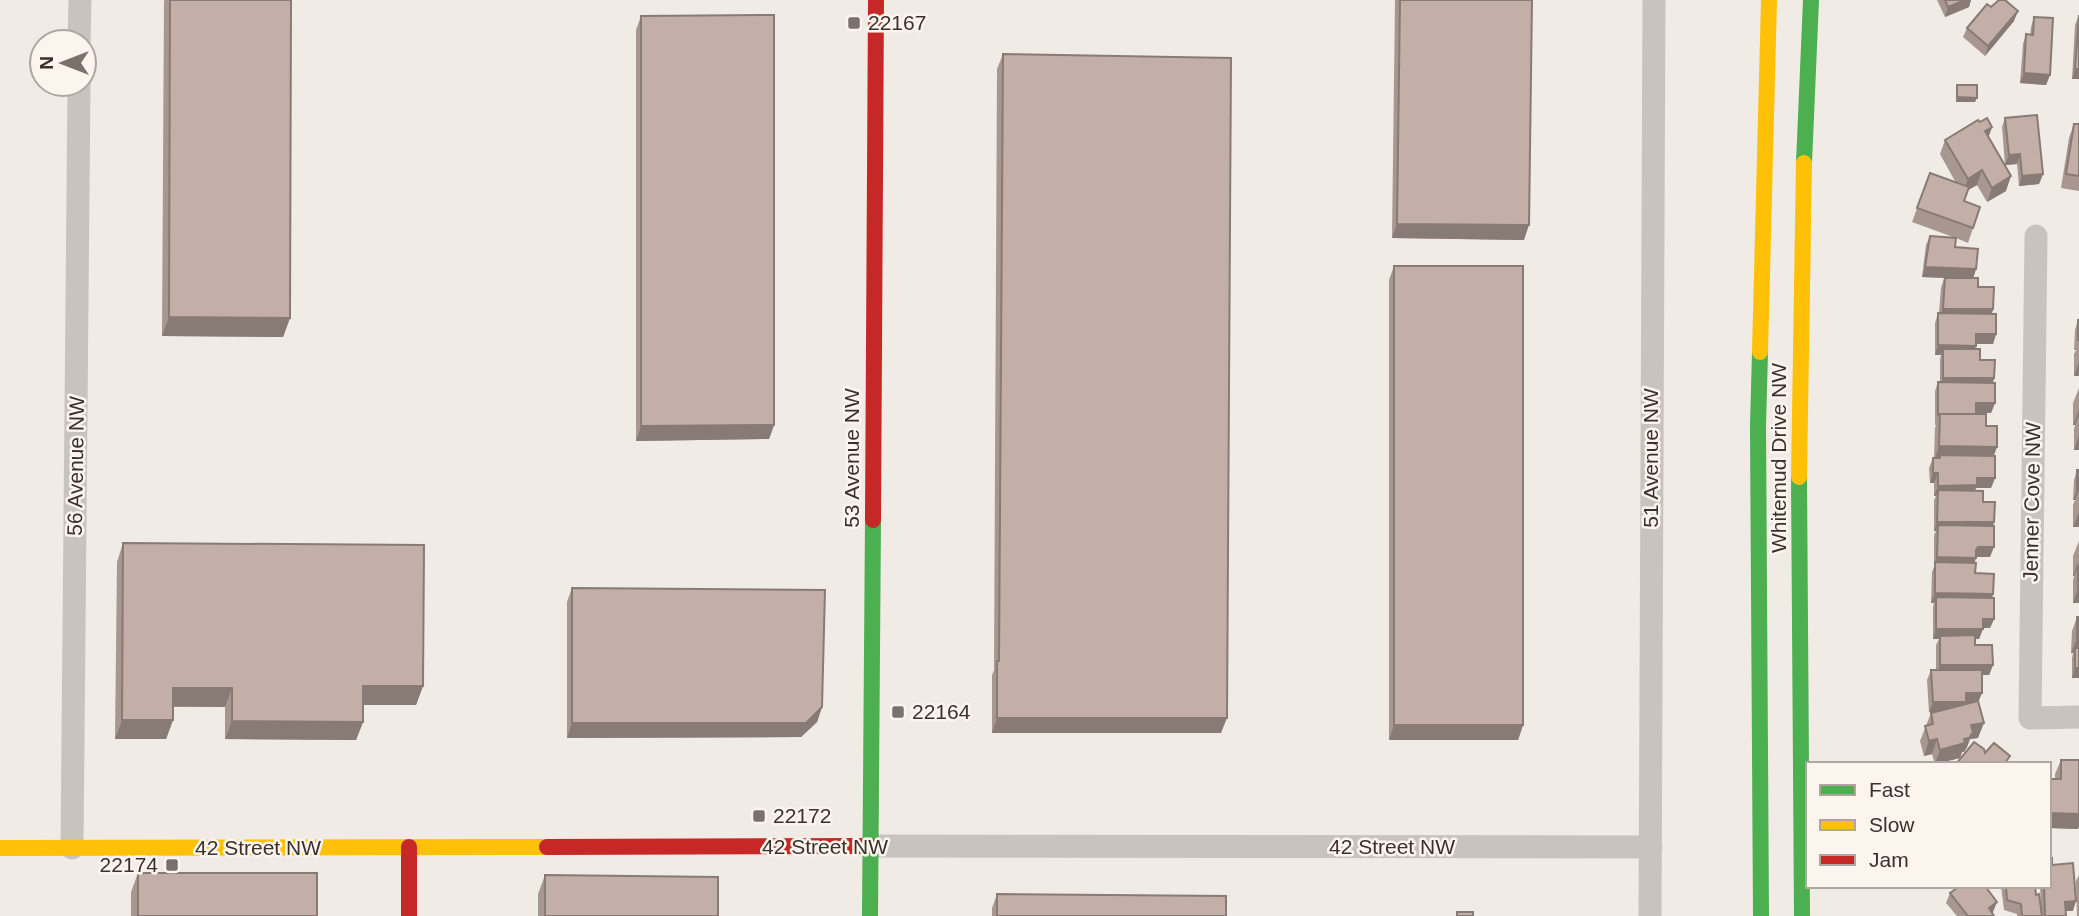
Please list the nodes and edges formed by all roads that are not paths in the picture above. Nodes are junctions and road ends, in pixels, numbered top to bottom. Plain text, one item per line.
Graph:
1 (80, 0) edge
2 (876, 0) edge
3 (1654, 0) edge
4 (1769, 0) edge
5 (1813, 0) edge
6 (79, 28) edge
7 (79, 98) edge
8 (2036, 236) dead end
9 (2079, 717) edge
10 (870, 846) junction
11 (409, 847) junction
12 (1651, 847) junction
13 (0, 848) edge
14 (72, 848) junction
15 (409, 916) edge
16 (870, 916) edge
17 (1650, 916) edge
18 (1761, 916) edge
19 (1802, 916) edge

1 - 6 street
2 - 10 main road, 53 Avenue NW
3 - 12 street, 51 Avenue NW
4 - 18 main road, Whitemud Drive NW
5 - 19 main road, Whitemud Drive NW
7 - 14 street, 56 Avenue NW
8 - 9 street, Jenner Cove NW
10 - 11 main road, 42 Street NW
10 - 12 street, 42 Street NW
10 - 16 main road, 53 Avenue NW
11 - 14 main road, 42 Street NW
11 - 15 main road
12 - 17 street, 51 Avenue NW
13 - 14 main road, 42 Street NW

